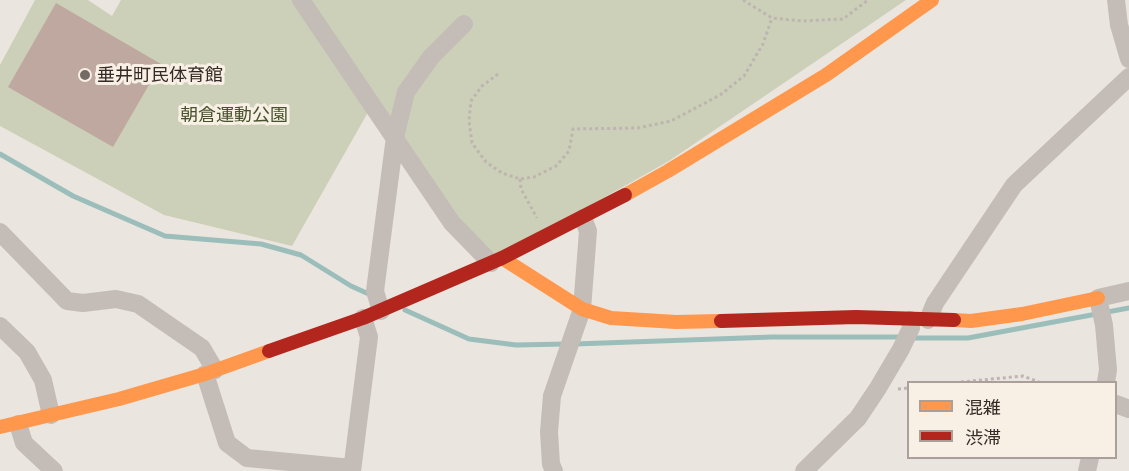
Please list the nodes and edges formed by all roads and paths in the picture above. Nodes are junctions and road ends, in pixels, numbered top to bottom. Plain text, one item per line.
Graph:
1 (301, 0) edge
2 (743, 0) edge
3 (868, 0) edge
4 (932, 0) edge
5 (1116, 0) edge
6 (772, 18) junction
7 (464, 24) dead end
8 (1129, 59) edge
9 (498, 74) dead end
10 (1129, 77) edge
11 (395, 137) junction
12 (520, 179) junction
13 (583, 218) junction
14 (0, 232) edge
15 (547, 236) junction
16 (497, 260) junction
17 (1129, 291) edge
18 (1099, 302) junction
19 (582, 309) junction
20 (381, 311) junction
21 (363, 318) junction
22 (916, 323) junction
23 (0, 326) edge
24 (210, 372) junction
25 (971, 381) edge
26 (1036, 381) edge
27 (1106, 381) edge
28 (51, 415) junction
29 (9, 425) edge
30 (352, 470) edge
31 (54, 471) edge
32 (554, 471) edge
33 (804, 471) edge

1 - 11 street
2 - 6 path
3 - 6 path
4 - 13 street
5 - 8 street
6 - 12 path
7 - 11 street
9 - 12 path
10 - 22 street
11 - 16 street
11 - 20 street
12 - 15 path
13 - 15 street
13 - 19 street
14 - 24 street
15 - 16 street
16 - 19 street
16 - 20 street
17 - 18 street
18 - 22 street
18 - 27 street
19 - 22 street
19 - 32 street
20 - 21 street
21 - 24 street
21 - 30 street
22 - 33 street
23 - 28 street
24 - 28 street
24 - 30 street
25 - 26 path
28 - 29 street
29 - 31 street

